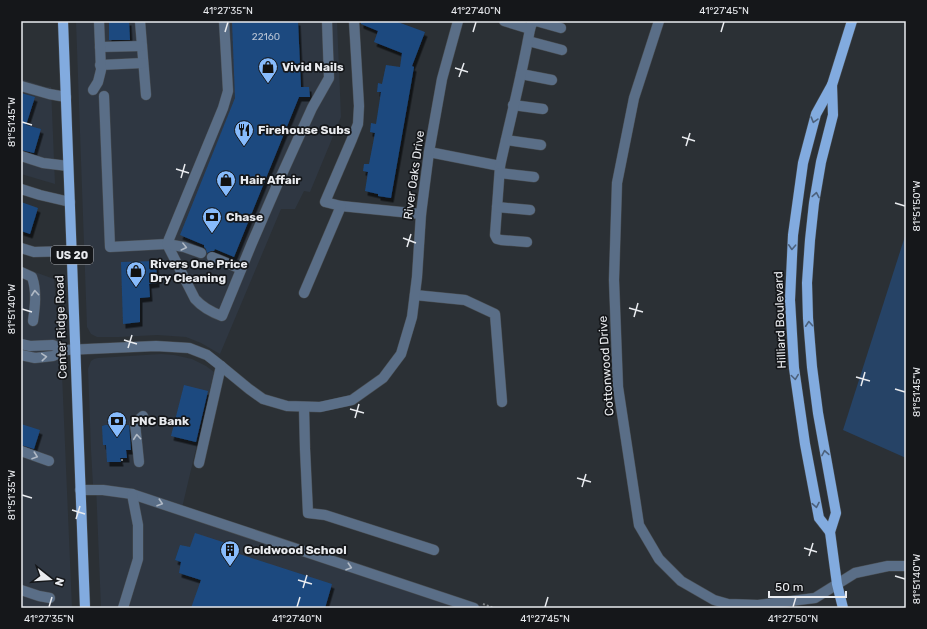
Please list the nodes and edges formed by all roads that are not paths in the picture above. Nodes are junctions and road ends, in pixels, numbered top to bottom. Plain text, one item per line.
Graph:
1 (63, 21) edge
2 (99, 21) edge
3 (140, 21) edge
4 (224, 21) edge
5 (328, 21) edge
6 (354, 21) edge
7 (458, 21) edge
8 (504, 21) edge
9 (659, 21) edge
10 (852, 21) edge
11 (561, 28) dead end
12 (530, 29) junction
13 (528, 41) junction
14 (142, 46) junction
15 (100, 47) junction
16 (562, 50) dead end
17 (143, 63) junction
18 (100, 65) junction
19 (521, 74) junction
20 (552, 80) dead end
21 (832, 85) junction
22 (21, 86) edge
23 (93, 90) dead end
24 (146, 95) dead end
25 (104, 96) dead end
26 (66, 97) junction
27 (514, 105) junction
28 (543, 109) dead end
29 (506, 140) junction
30 (541, 145) dead end
31 (429, 152) junction
32 (21, 156) edge
33 (68, 166) junction
34 (500, 169) junction
35 (534, 177) dead end
36 (21, 189) edge
37 (70, 202) junction
38 (341, 206) junction
39 (497, 207) junction
40 (530, 210) dead end
41 (421, 214) junction
42 (527, 242) dead end
43 (167, 244) junction
44 (21, 248) edge
45 (72, 251) junction
46 (201, 253) dead end
47 (212, 257) dead end
48 (241, 270) junction
49 (21, 272) edge
50 (304, 293) dead end
51 (415, 295) junction
52 (33, 321) dead end
53 (21, 344) edge
54 (70, 350) junction
55 (21, 355) edge
56 (221, 366) junction
57 (502, 402) dead end
58 (304, 407) junction
59 (143, 416) dead end
60 (21, 452) edge
61 (49, 461) dead end
62 (138, 462) dead end
63 (199, 463) dead end
64 (80, 490) junction
65 (132, 494) junction
66 (830, 532) junction
67 (434, 550) dead end
68 (906, 566) edge
69 (838, 584) junction
70 (21, 590) edge
71 (50, 598) dead end
72 (478, 606) edge
73 (85, 608) edge
74 (123, 608) edge
75 (844, 608) edge

1 - 26 main road, Center Ridge Road / US 20
2 - 15 street
3 - 14 street
4 - 43 street
5 - 48 street
6 - 38 street
7 - 31 street, River Oaks Drive
8 - 12 street
9 - 69 street, Cottonwood Drive
10 - 21 main road, Hilliard Boulevard
11 - 12 street
12 - 13 street
13 - 16 street
13 - 19 street
14 - 15 street
14 - 17 street
15 - 18 street
17 - 18 street
17 - 24 street
18 - 23 street
19 - 20 street
19 - 27 street
66 -> 21 main road, Hilliard Boulevard
21 -> 66 main road, Hilliard Boulevard
22 - 26 street
25 - 43 street
26 - 33 main road, Center Ridge Road / US 20
27 - 28 street
27 - 29 street
29 - 30 street
29 - 34 street
31 - 34 street
31 - 41 street, River Oaks Drive
32 - 33 street
33 - 37 main road, Center Ridge Road / US 20
34 - 35 street
34 - 39 street
36 - 37 street
37 - 45 main road, Center Ridge Road / US 20
38 - 41 street
38 - 50 street
39 - 40 street
39 - 42 street
41 - 51 street, River Oaks Drive
43 -> 46 street
43 - 48 street
44 - 45 street
45 - 54 main road, Center Ridge Road / US 20
47 - 48 street
52 -> 49 street
51 - 57 street
51 - 58 street, River Oaks Drive
53 - 54 street
55 -> 54 street
54 - 56 street, River Oaks Drive
54 - 64 main road, Center Ridge Road / US 20
56 - 58 street, River Oaks Drive
56 - 63 street
58 - 67 street
62 -> 59 street
60 -> 61 street
64 - 65 street
64 - 73 main road, Center Ridge Road / US 20
65 -> 72 street
65 - 74 street
66 - 69 main road, Hilliard Boulevard
68 - 69 street, Cottonwood Drive
69 - 75 main road, Hilliard Boulevard
70 - 71 street

